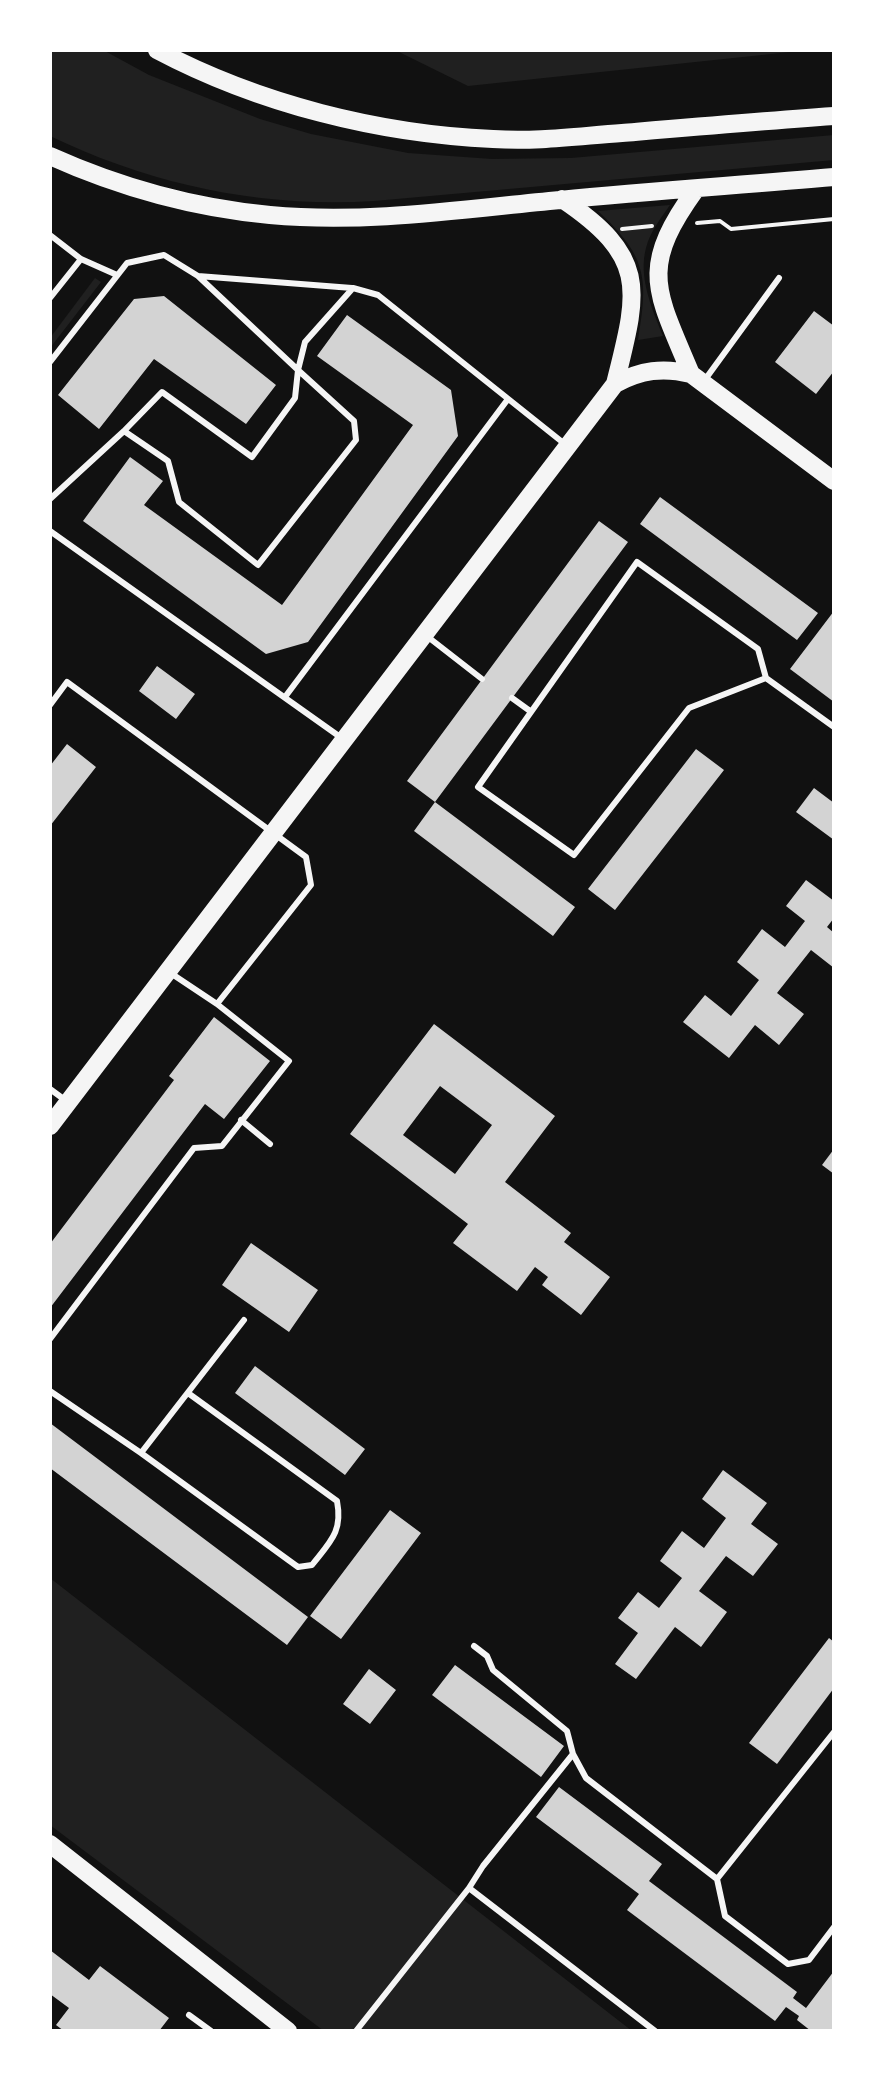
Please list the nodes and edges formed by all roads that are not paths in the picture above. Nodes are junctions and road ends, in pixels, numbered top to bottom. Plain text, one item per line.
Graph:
1 (157, 50) edge
2 (834, 116) edge
3 (50, 156) edge
4 (834, 177) edge
5 (696, 189) junction
6 (562, 200) junction
7 (50, 236) edge
8 (81, 258) junction
9 (117, 275) junction
10 (198, 276) junction
11 (779, 278) dead end
12 (353, 288) junction
13 (50, 298) edge
14 (50, 362) edge
15 (298, 370) junction
16 (697, 378) junction
17 (615, 384) junction
18 (508, 399) junction
19 (124, 431) junction
20 (568, 446) junction
21 (834, 481) edge
22 (50, 499) edge
23 (50, 530) edge
24 (423, 634) junction
25 (766, 678) junction
26 (482, 679) dead end
27 (286, 697) junction
28 (512, 698) dead end
29 (50, 705) edge
30 (530, 711) junction
31 (834, 727) edge
32 (344, 739) junction
33 (274, 834) junction
34 (168, 972) junction
35 (216, 1004) junction
36 (50, 1089) edge
37 (68, 1102) junction
38 (241, 1120) junction
39 (50, 1126) edge
40 (270, 1144) dead end
41 (244, 1320) dead end
42 (50, 1339) edge
43 (50, 1391) edge
44 (188, 1393) junction
45 (141, 1453) junction
46 (474, 1646) dead end
47 (834, 1732) edge
48 (573, 1754) junction
49 (50, 1844) edge
50 (717, 1880) junction
51 (468, 1888) junction
52 (834, 1927) edge
53 (189, 2015) dead end
54 (211, 2031) edge
55 (288, 2031) edge
56 (356, 2031) edge
57 (655, 2031) edge

1 - 2 main road
3 - 6 main road
4 - 5 main road
5 - 6 main road
5 - 16 main road
6 - 17 main road
7 - 8 lane
8 - 9 lane
8 - 13 lane
9 - 10 lane
9 - 14 lane
10 - 12 lane
10 - 15 lane
11 - 16 lane
12 - 15 lane
12 - 18 lane
15 - 19 lane
15 - 19 lane
16 - 17 main road
16 - 21 main road
17 - 20 main road
18 - 20 lane
18 - 27 lane
19 - 22 lane
20 - 24 main road
23 - 27 lane
24 - 26 lane
24 - 32 main road
25 - 30 lane
25 - 30 lane
25 - 31 lane
27 - 32 lane
28 - 30 lane
29 - 33 lane
32 - 33 main road
33 - 34 main road
33 - 35 lane
34 - 35 lane
34 - 37 main road
35 - 38 lane
36 - 37 lane
37 - 39 main road
38 - 40 lane
38 - 42 lane
41 - 44 lane
43 - 45 lane
44 - 45 lane
44 - 45 lane
46 - 48 lane
47 - 50 lane
48 - 50 lane
48 - 51 lane
49 - 55 main road
50 - 52 lane
51 - 56 lane
51 - 57 lane
53 - 54 lane

